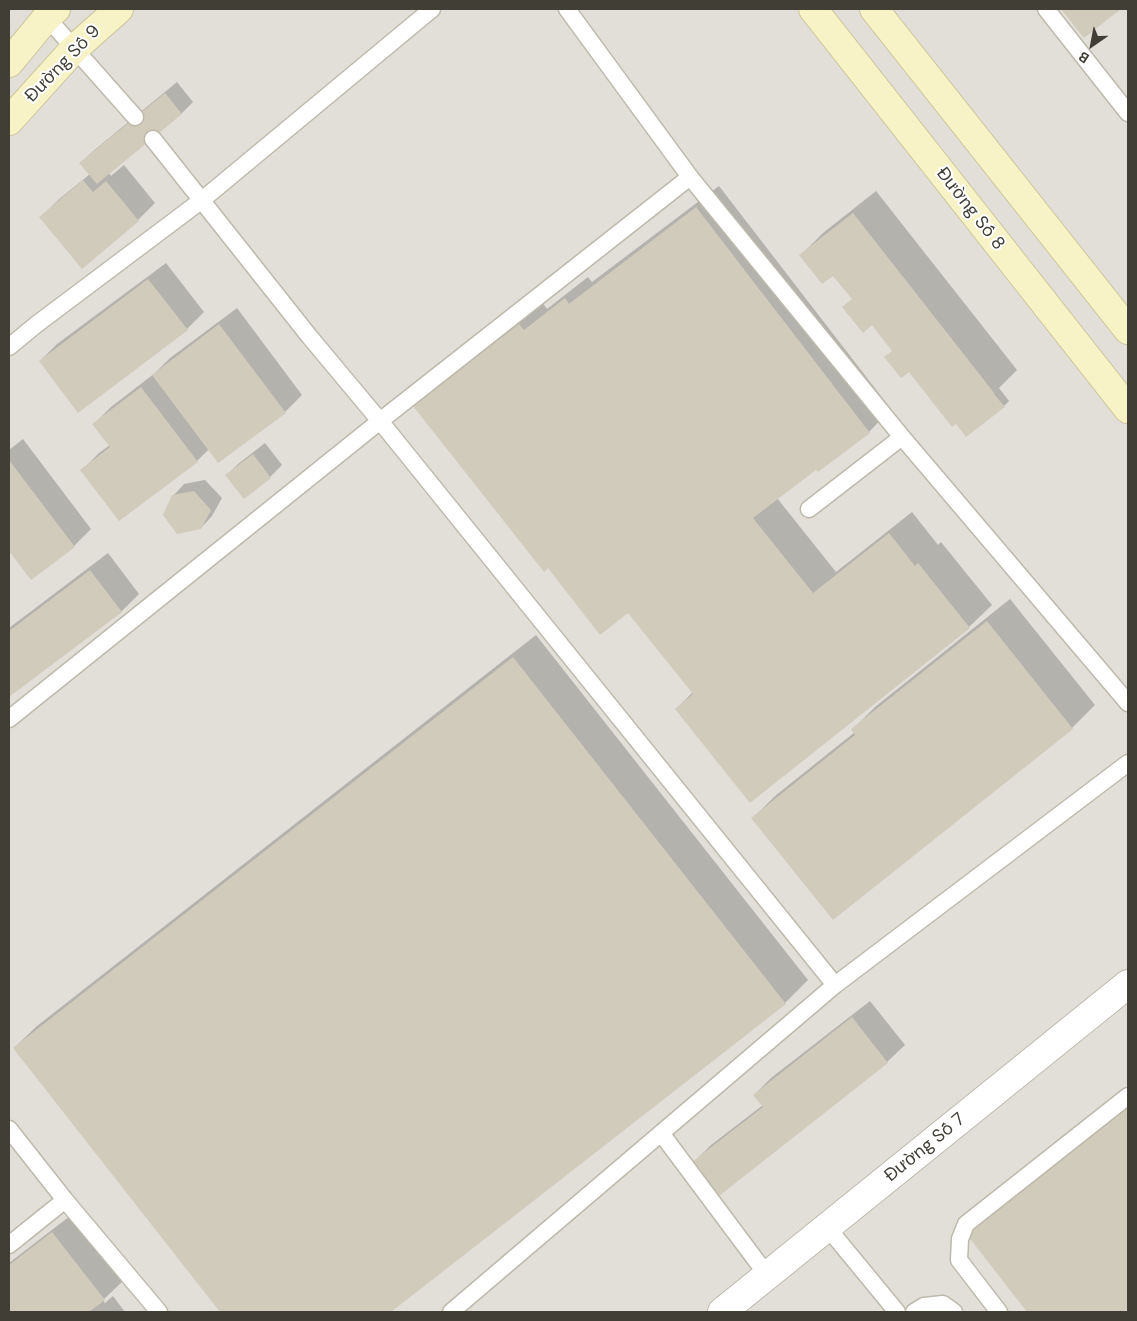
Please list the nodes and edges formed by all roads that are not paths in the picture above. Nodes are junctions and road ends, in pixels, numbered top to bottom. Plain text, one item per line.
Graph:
1 (119, 9) edge
2 (432, 9) edge
3 (567, 9) edge
4 (812, 9) edge
5 (874, 9) edge
6 (1046, 9) edge
7 (47, 11) edge
8 (74, 49) junction
9 (9, 63) edge
10 (1128, 113) edge
11 (135, 117) dead end
12 (9, 121) edge
13 (152, 139) dead end
14 (690, 177) junction
15 (202, 200) junction
16 (1128, 330) edge
17 (9, 347) edge
18 (1128, 408) edge
19 (380, 421) junction
20 (902, 437) junction
21 (809, 509) dead end
22 (1128, 703) edge
23 (9, 719) edge
24 (1128, 763) edge
25 (1128, 984) edge
26 (835, 985) junction
27 (1128, 1096) edge
28 (9, 1129) edge
29 (661, 1133) junction
30 (64, 1200) junction
31 (827, 1227) junction
32 (9, 1245) edge
33 (767, 1275) junction
34 (160, 1312) edge
35 (451, 1312) edge
36 (722, 1312) edge
37 (897, 1312) edge
38 (914, 1312) edge
39 (954, 1312) edge
40 (1000, 1312) edge

1 - 8 street, Đường Số 9
2 - 15 lane
3 - 14 lane
4 - 18 street, Đường Số 8
5 - 16 street
6 - 10 lane
7 - 8 lane
7 - 9 street
8 - 11 lane
8 - 12 street, Đường Số 9
13 - 15 lane
14 - 19 lane
14 - 20 lane
15 - 17 lane
15 - 19 lane
19 - 23 lane
19 - 26 lane
20 - 21 lane
20 - 22 lane
24 - 26 lane
25 - 31 street, Đường Số 7
26 - 29 lane
27 - 40 lane
28 - 30 lane
29 - 33 lane
29 - 35 lane
30 - 32 lane
30 - 34 lane
31 - 33 street, Đường Số 7
31 - 37 lane
33 - 36 street, Đường Số 7
38 - 39 lane

